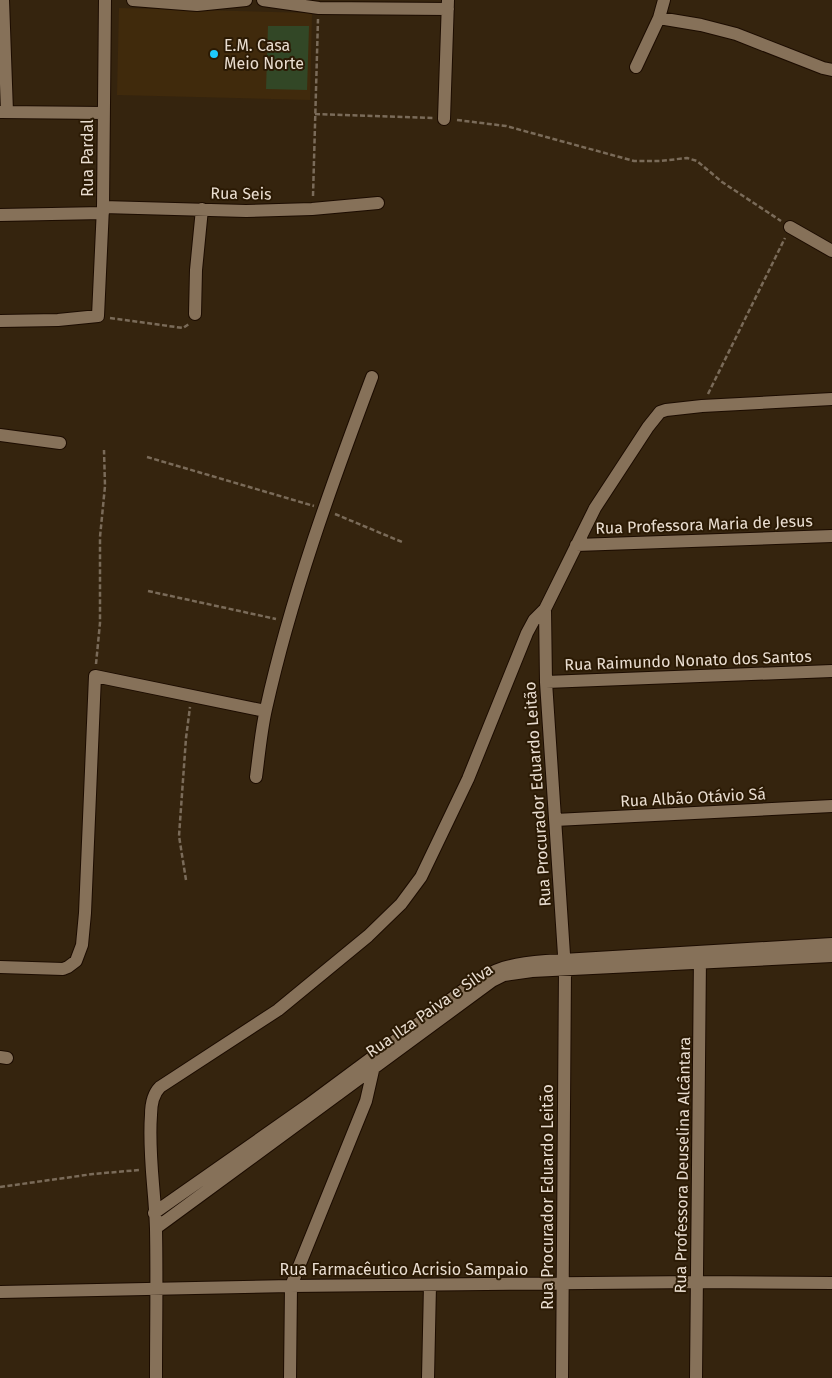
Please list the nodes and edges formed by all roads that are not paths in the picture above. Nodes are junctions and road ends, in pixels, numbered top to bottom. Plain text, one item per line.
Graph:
1 (3, 0) edge
2 (105, 0) edge
3 (133, 0) edge
4 (246, 0) edge
5 (263, 0) edge
6 (664, 0) edge
7 (448, 4) edge
8 (659, 18) junction
9 (636, 67) dead end
10 (832, 70) edge
11 (4, 112) edge
12 (103, 113) junction
13 (444, 119) road end
14 (378, 204) dead end
15 (202, 209) junction
16 (103, 210) junction
17 (0, 215) edge
18 (790, 227) road end
19 (832, 251) edge
20 (195, 314) road end
21 (0, 321) edge
22 (372, 377) dead end
23 (832, 399) edge
24 (0, 434) edge
25 (60, 443) dead end
26 (832, 536) edge
27 (576, 545) junction
28 (545, 609) junction
29 (832, 671) edge
30 (546, 682) junction
31 (265, 711) junction
32 (256, 777) dead end
33 (832, 806) edge
34 (555, 820) junction
35 (832, 944) edge
36 (832, 956) edge
37 (700, 958) junction
38 (565, 965) junction
39 (0, 967) edge
40 (377, 1054) junction
41 (373, 1069) junction
42 (154, 1213) junction
43 (156, 1228) junction
44 (697, 1282) junction
45 (832, 1283) edge
46 (563, 1284) junction
47 (430, 1285) junction
48 (291, 1286) junction
49 (156, 1288) junction
50 (0, 1292) edge
51 (156, 1378) edge
52 (290, 1378) edge
53 (428, 1378) edge
54 (562, 1378) edge
55 (696, 1378) edge

1 - 11 street
2 - 12 street, Rua Pardal
3 - 4 street
5 - 7 street
6 - 8 street
7 - 13 street
8 - 9 street
8 - 10 street
11 - 12 street
12 - 16 street, Rua Pardal
14 - 15 street, Rua Seis
15 - 16 street, Rua Seis
15 - 20 street
16 - 17 street, Rua Seis
16 - 21 street, Rua Pardal
18 - 19 street
22 - 31 street
23 - 27 street, Rua Procurador Eduardo Leitão
24 - 25 street
26 - 27 street, Rua Professora Maria de Jesus
27 - 28 street, Rua Procurador Eduardo Leitão
28 - 30 street, Rua Procurador Eduardo Leitão
28 - 42 street
29 - 30 street, Rua Raimundo Nonato dos Santos
30 - 34 street, Rua Procurador Eduardo Leitão
31 - 32 street
31 - 39 street
33 - 34 street, Rua Albão Otávio Sá
34 - 38 street, Rua Procurador Eduardo Leitão
35 - 37 street, Rua Ilza Paiva e Silva
36 - 37 street, Rua Ilza Paiva e Silva
37 - 38 street, Rua Ilza Paiva e Silva
37 - 44 street, Rua Professora Deuselina Alcântara
38 - 40 street, Rua Ilza Paiva e Silva
38 - 41 street, Rua Ilza Paiva e Silva
38 - 46 street, Rua Procurador Eduardo Leitão
40 - 41 street
40 - 42 street, Rua Ilza Paiva e Silva
41 - 43 street, Rua Ilza Paiva e Silva
41 - 48 street
42 - 43 street
43 - 49 street
44 - 45 street, Rua Farmacêutico Acrisio Sampaio
44 - 46 street, Rua Farmacêutico Acrisio Sampaio
44 - 55 street, Rua Professora Deuselina Alcântara
46 - 47 street, Rua Farmacêutico Acrisio Sampaio
46 - 54 street, Rua Procurador Eduardo Leitão
47 - 48 street, Rua Farmacêutico Acrisio Sampaio
47 - 53 street
48 - 49 street, Rua Farmacêutico Acrisio Sampaio
48 - 52 street
49 - 50 street, Rua Farmacêutico Acrisio Sampaio
49 - 51 street

